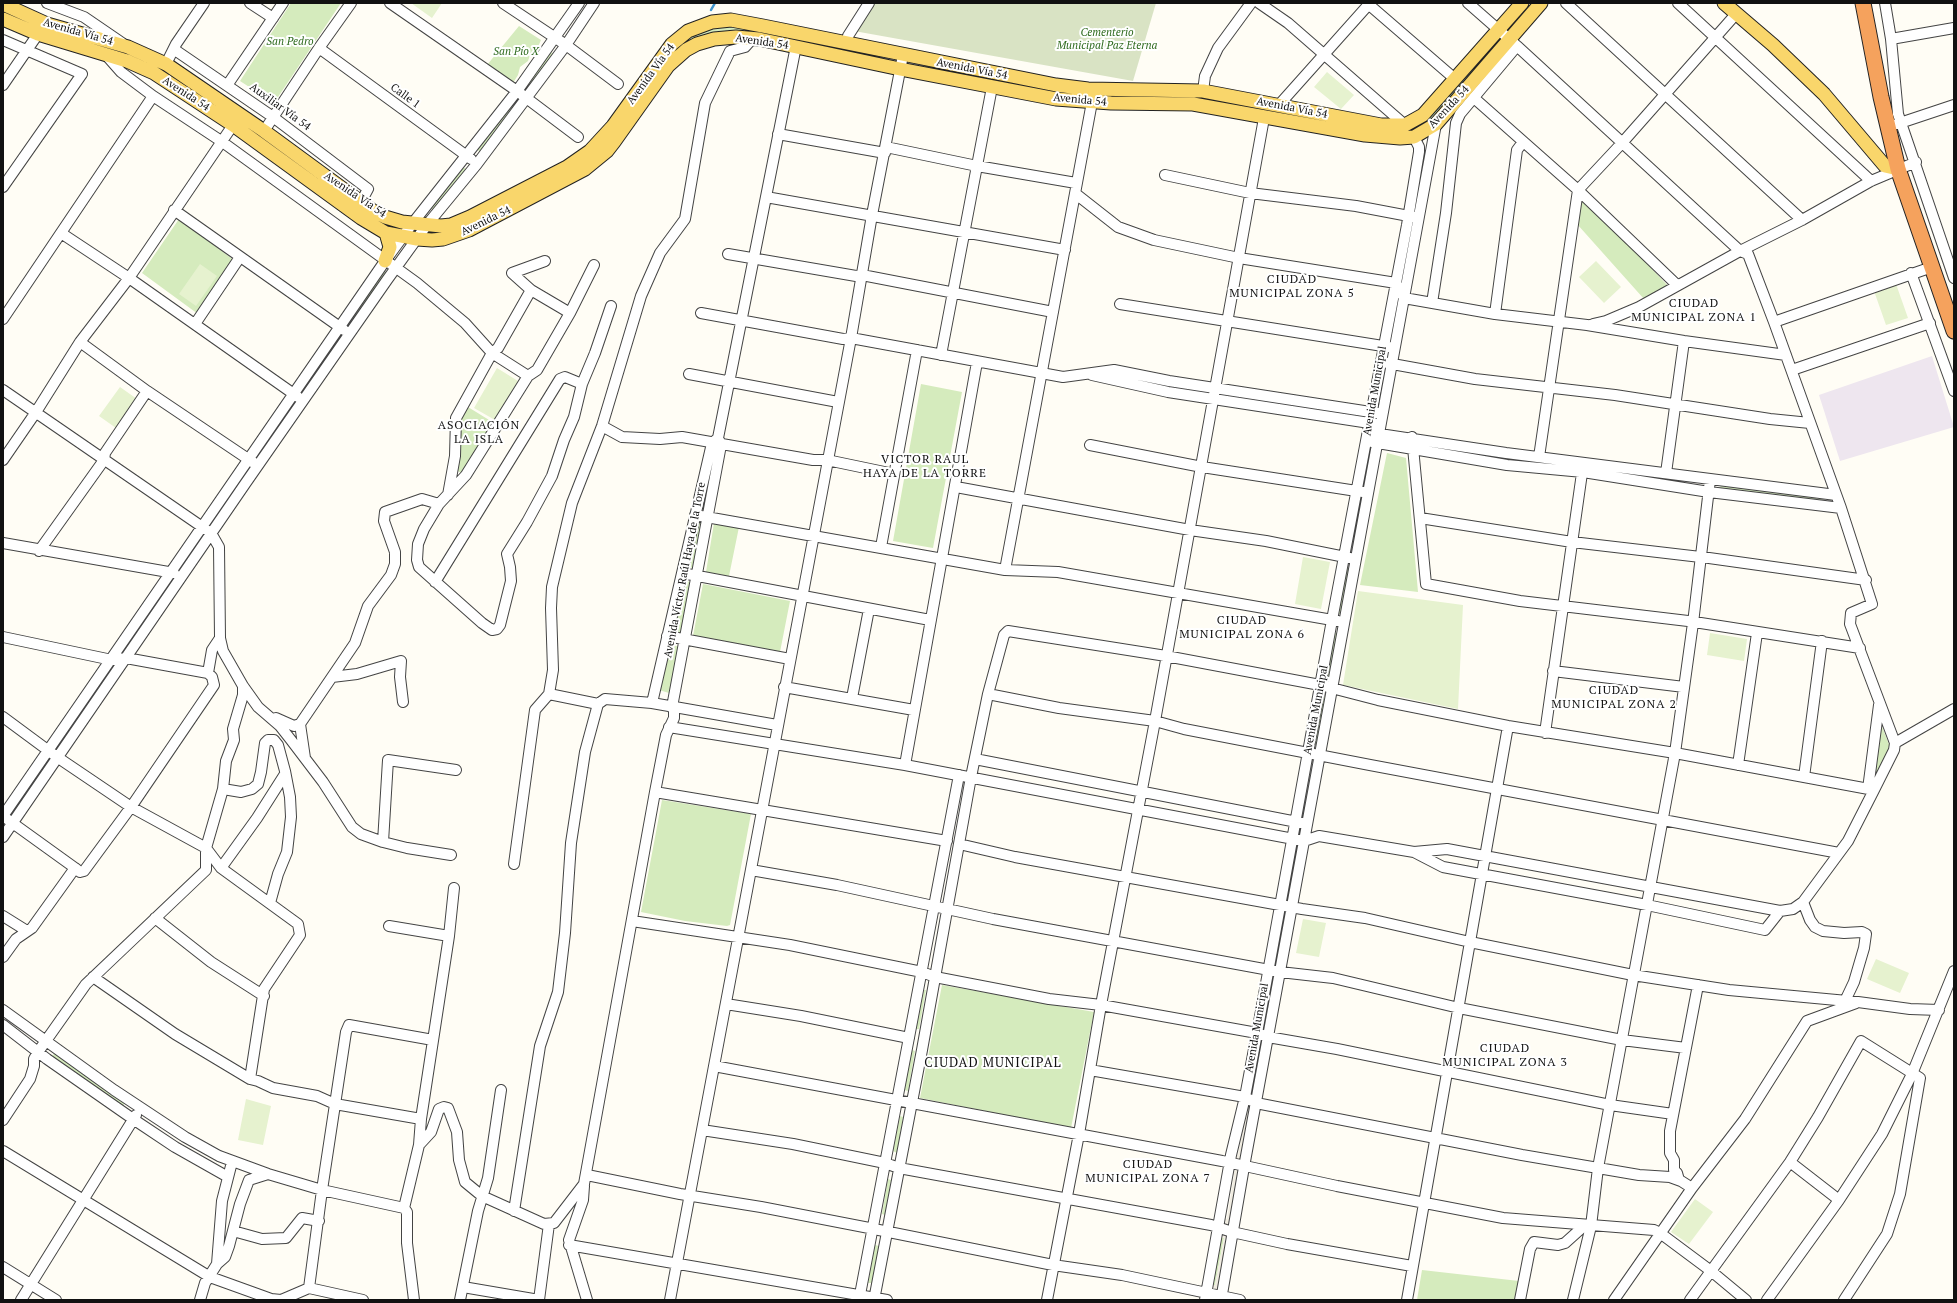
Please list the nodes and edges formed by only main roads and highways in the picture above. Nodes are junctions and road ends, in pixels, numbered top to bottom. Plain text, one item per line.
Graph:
1 (1522, 3) edge
2 (1541, 3) edge
3 (1724, 3) edge
4 (1863, 3) edge
5 (3, 4) edge
6 (3, 19) edge
7 (1898, 169) junction
8 (386, 233) junction
9 (390, 265) road end
10 (1954, 331) edge

1 - 5 main road, Avenida Vía 54
2 - 8 main road, Avenida 54
3 - 7 main road
4 - 7 highway
6 - 8 main road, Avenida 54
7 - 10 highway
8 - 9 main road

